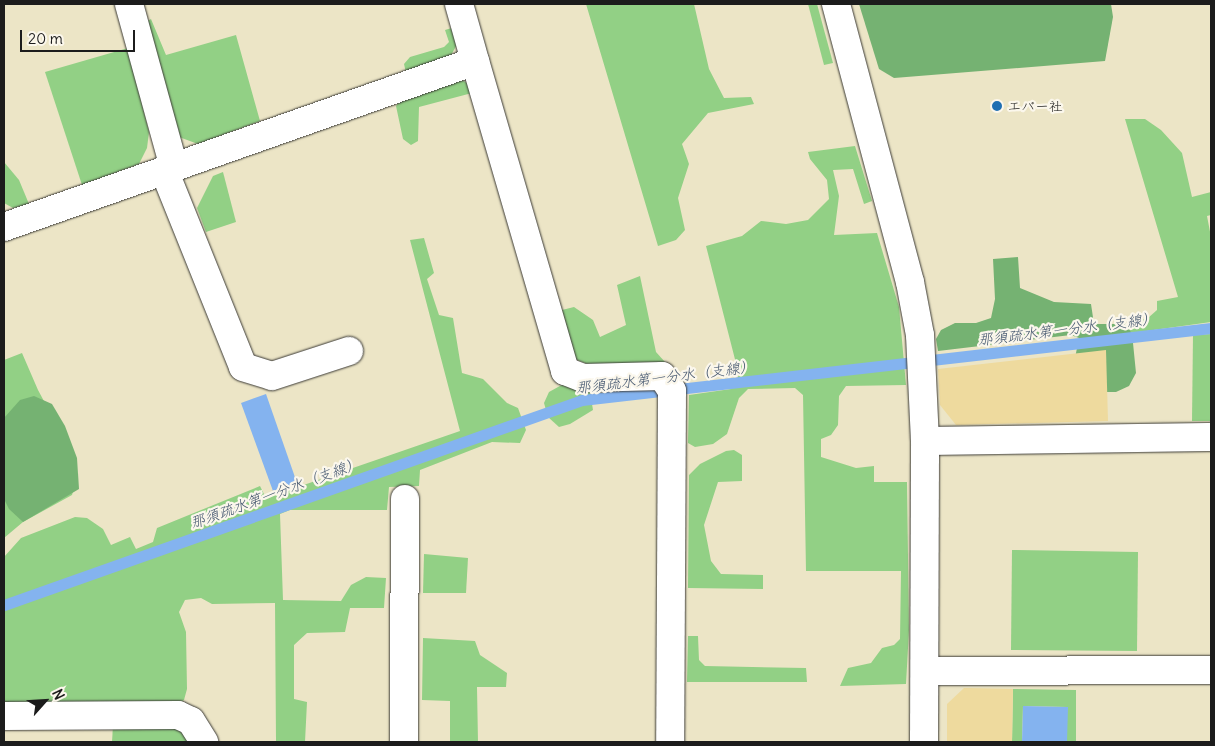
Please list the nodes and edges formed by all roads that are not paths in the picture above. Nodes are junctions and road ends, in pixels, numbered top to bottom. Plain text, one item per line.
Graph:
1 (129, 4) edge
2 (459, 4) edge
3 (836, 4) edge
4 (475, 61) junction
5 (169, 169) junction
6 (4, 227) edge
7 (349, 351) dead end
8 (1211, 437) edge
9 (925, 441) junction
10 (405, 499) dead end
11 (925, 670) junction
12 (1211, 670) edge
13 (4, 716) edge
14 (204, 742) edge
15 (404, 742) edge
16 (670, 742) edge
17 (924, 742) edge

1 - 5 street
2 - 4 street
3 - 9 street
4 - 5 street
4 - 16 street
5 - 6 street
5 - 7 street
8 - 9 street
9 - 11 street
10 - 15 street
11 - 12 street
11 - 17 street
13 - 14 street

